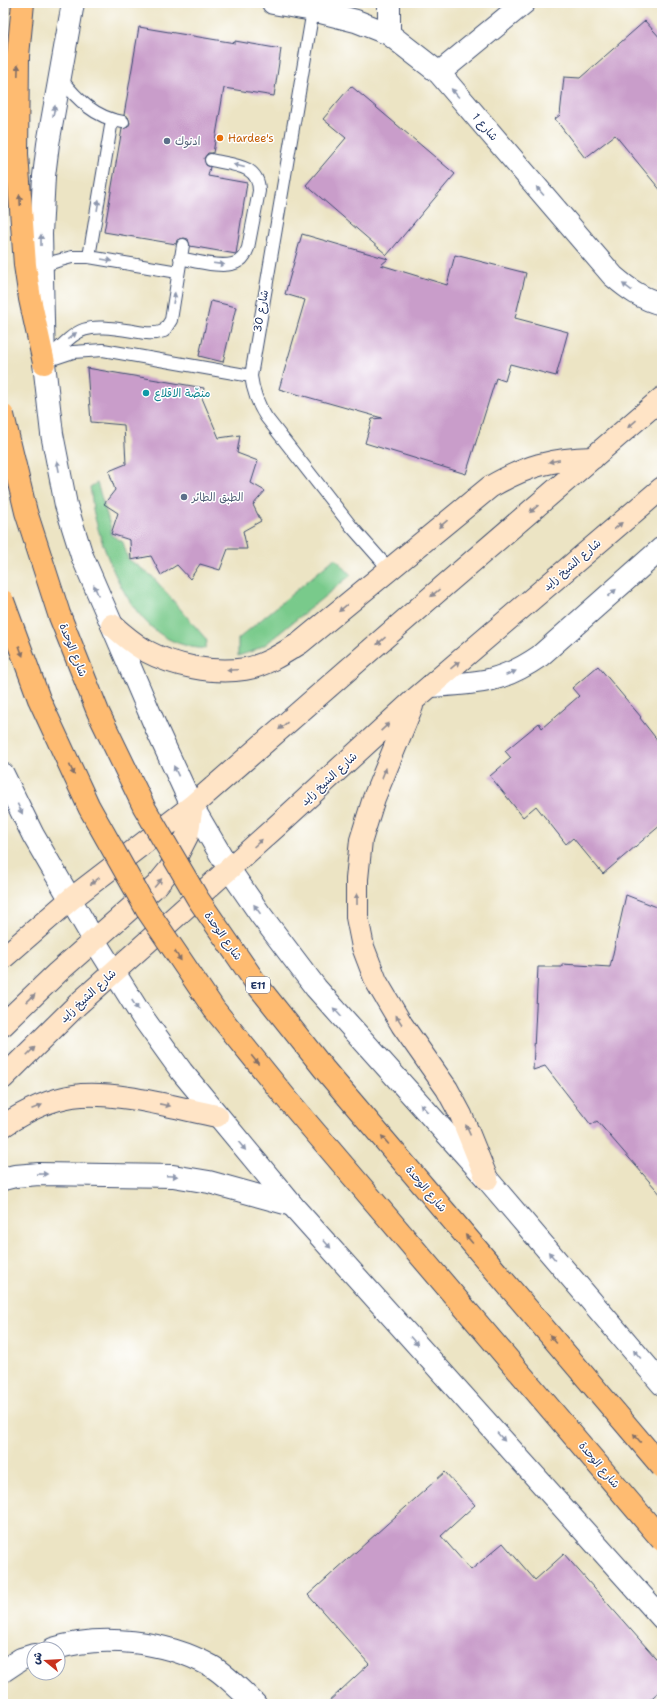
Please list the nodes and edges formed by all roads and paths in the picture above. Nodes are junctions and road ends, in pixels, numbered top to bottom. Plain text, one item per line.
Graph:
1 (23, 3) edge
2 (73, 3) edge
3 (273, 3) edge
4 (389, 3) edge
5 (524, 3) edge
6 (313, 10) junction
7 (389, 34) junction
8 (439, 73) junction
9 (60, 78) junction
10 (211, 160) dead end
11 (183, 245) dead end
12 (89, 257) junction
13 (180, 258) junction
14 (42, 266) junction
15 (178, 272) junction
16 (662, 304) edge
17 (44, 363) junction
18 (251, 376) junction
19 (662, 398) edge
20 (3, 415) edge
21 (593, 458) junction
22 (662, 488) edge
23 (662, 548) edge
24 (389, 569) junction
25 (3, 601) edge
26 (112, 626) junction
27 (423, 693) junction
28 (3, 774) edge
29 (192, 806) junction
30 (229, 869) junction
31 (71, 899) junction
32 (94, 940) junction
33 (3, 958) edge
34 (114, 972) junction
35 (3, 1025) edge
36 (3, 1078) edge
37 (217, 1116) junction
38 (3, 1126) edge
39 (3, 1179) edge
40 (487, 1179) junction
41 (292, 1205) junction
42 (662, 1384) edge
43 (662, 1468) edge
44 (662, 1540) edge
45 (662, 1618) edge
46 (66, 1645) edge
47 (26, 1657) edge
48 (3, 1670) edge
49 (255, 1704) edge

17 -> 1 highway
2 - 9 street
3 - 6 street, شارع 1
4 - 7 street
5 - 8 street
6 - 7 street, شارع 1
6 - 18 lane, شارع 30
7 - 8 street, شارع 1
16 -> 8 street, شارع 1
12 -> 9 lane
14 -> 9 street
13 -> 10 lane
11 - 13 lane
12 - 14 lane
12 -> 15 lane
13 - 15 lane
14 - 17 street
17 -> 15 lane
17 - 18 lane
26 -> 17 street
18 - 24 lane, شارع 30
19 -> 21 main road
43 -> 20 highway, شارع الوحدة / E11, bridge
21 -> 24 main road
21 -> 29 main road
27 -> 22 main road, شارع الشيخ زايد
27 -> 23 street
24 -> 26 main road
25 -> 44 highway, شارع الوحدة, bridge
29 -> 26 street
30 -> 27 main road, شارع الشيخ زايد
40 -> 27 main road
28 -> 31 street
29 - 30 street
29 -> 31 main road
32 -> 29 main road
30 - 34 main road, شارع الشيخ زايد
40 -> 30 street
31 - 32 street
31 - 33 main road
32 - 34 street
35 -> 32 main road
36 -> 34 main road, شارع الشيخ زايد
34 -> 37 street
38 -> 37 main road
37 -> 41 street
39 -> 41 street
42 -> 40 street
41 -> 45 street
46 - 49 street
47 - 48 street

